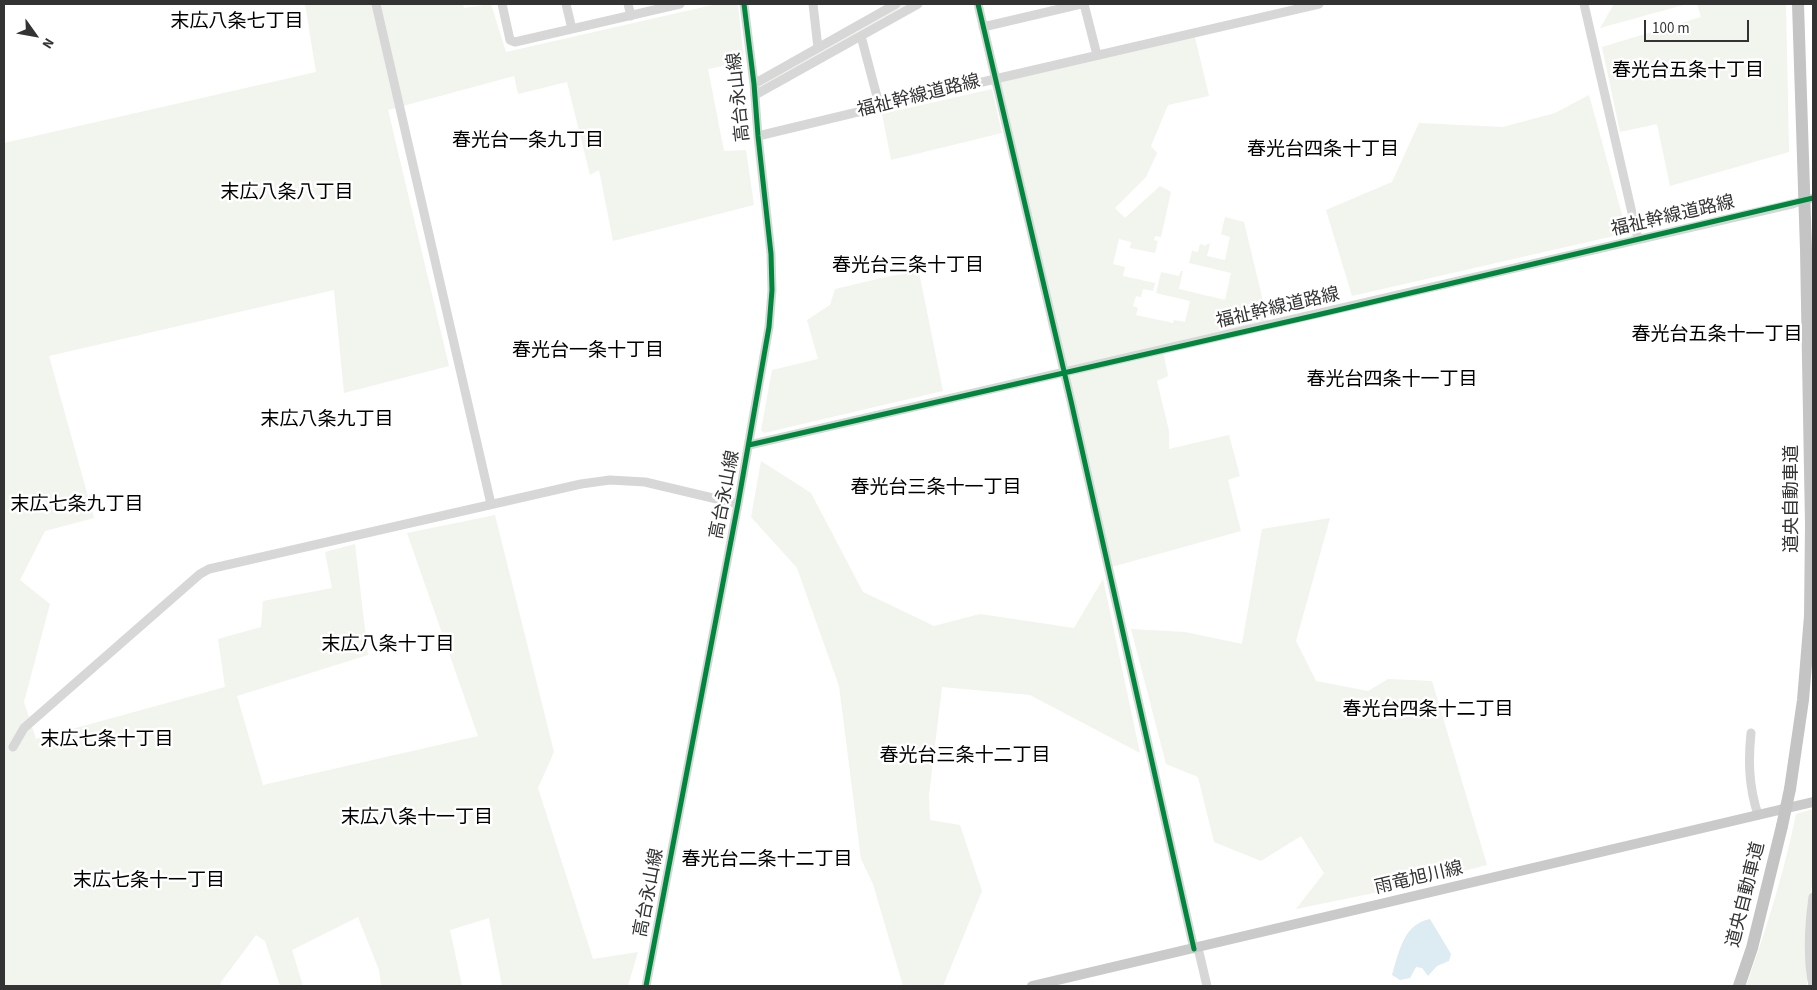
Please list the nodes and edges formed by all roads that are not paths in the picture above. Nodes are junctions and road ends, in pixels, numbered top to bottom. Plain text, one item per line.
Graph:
1 (376, 4) edge
2 (502, 4) edge
3 (566, 4) edge
4 (628, 4) edge
5 (680, 4) edge
6 (744, 4) edge
7 (813, 4) edge
8 (896, 4) edge
9 (918, 4) edge
10 (978, 4) edge
11 (1083, 4) edge
12 (1319, 4) edge
13 (1584, 4) edge
14 (1798, 4) edge
15 (1305, 5) edge
16 (631, 16) junction
17 (984, 27) junction
18 (572, 29) junction
19 (861, 36) junction
20 (818, 48) junction
21 (1096, 55) junction
22 (995, 79) junction
23 (754, 84) junction
24 (755, 95) junction
25 (880, 108) junction
26 (758, 136) junction
27 (1792, 204) tunnel mouth
28 (1638, 239) junction
29 (1064, 372) junction
30 (749, 445) junction
31 (491, 504) junction
32 (738, 504) junction
33 (1751, 733) dead end
34 (13, 747) dead end
35 (1813, 802) edge
36 (1758, 815) junction
37 (1813, 897) edge
38 (1196, 948) junction
39 (646, 986) edge
40 (1032, 986) edge
41 (1207, 986) edge
42 (1739, 986) edge
43 (1813, 986) edge

1 - 31 street
2 - 18 street
3 - 18 street
4 - 16 street
5 - 16 street
6 - 23 street, 高台永山線
7 - 20 street
8 - 20 street
9 - 19 street
10 - 17 street
11 - 17 street
11 - 21 street
12 - 15 street
13 - 28 street
14 - 42 highway, 道央自動車道, bridge
15 - 21 street
16 - 18 street
17 - 22 street
19 - 24 street
19 - 25 street
20 - 23 street
21 - 22 street
22 - 25 street, 福祉幹線道路線
22 - 29 street, 福祉幹線道路線
23 - 24 street, 高台永山線
24 - 26 street, 高台永山線
25 - 26 street, 福祉幹線道路線
26 - 30 street, 高台永山線
27 - 28 street, 福祉幹線道路線
28 - 29 street, 福祉幹線道路線
29 - 30 street
29 - 38 street
30 - 32 street, 高台永山線
31 - 32 street
31 - 34 street
32 - 39 street, 高台永山線
33 - 36 street
35 - 36 main road, 雨竜旭川線
36 - 38 main road, 雨竜旭川線
37 - 43 street
38 - 40 main road, 雨竜旭川線
38 - 41 street

